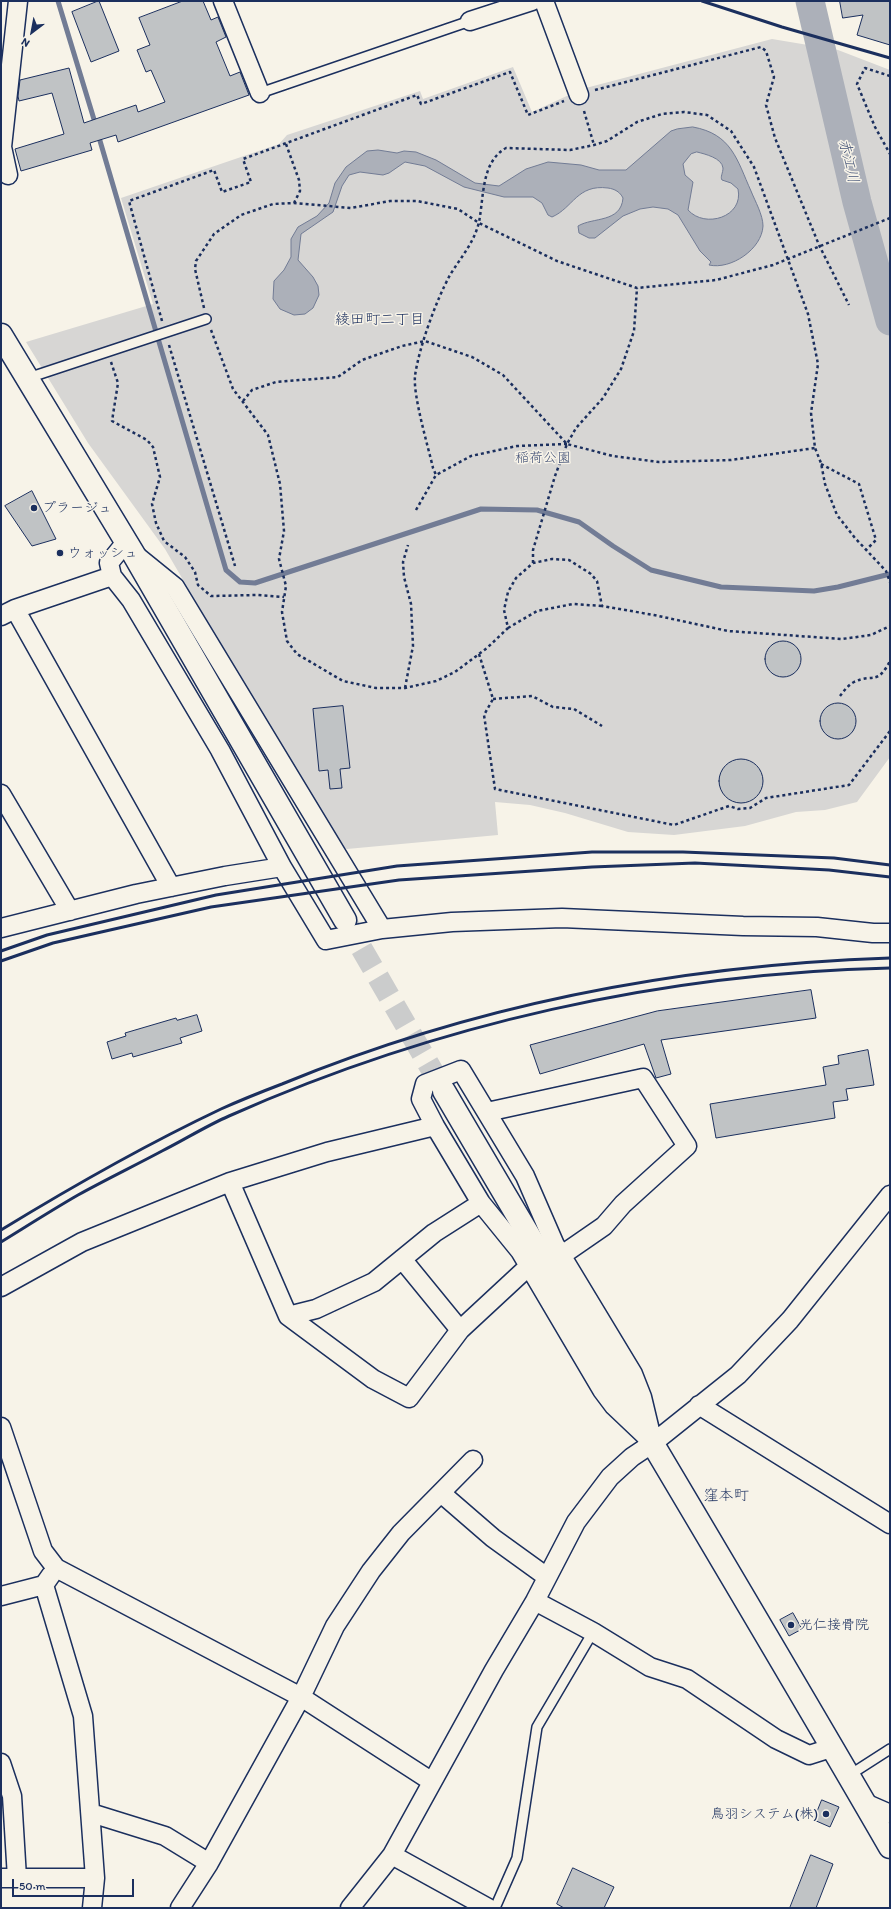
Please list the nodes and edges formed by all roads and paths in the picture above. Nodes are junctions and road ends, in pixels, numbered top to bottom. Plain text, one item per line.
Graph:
1 (18, 1) edge
2 (223, 1) edge
3 (532, 1) edge
4 (544, 1) edge
5 (470, 21) joint
6 (890, 76) edge
7 (260, 93) joint
8 (579, 95) junction
9 (286, 144) junction
10 (594, 145) junction
11 (890, 154) edge
12 (8, 175) dead end
13 (294, 203) junction
14 (890, 218) edge
15 (478, 223) junction
16 (820, 244) junction
17 (787, 258) junction
18 (637, 288) junction
19 (850, 305) dead end
20 (206, 319) junction
21 (165, 332) junction
22 (1, 335) edge
23 (425, 341) junction
24 (108, 352) junction
25 (28, 378) junction
26 (243, 401) junction
27 (567, 444) junction
28 (815, 448) junction
29 (821, 464) junction
30 (436, 475) junction
31 (416, 510) dead end
32 (408, 545) dead end
33 (130, 548) junction
34 (866, 550) junction
35 (533, 563) junction
36 (235, 566) dead end
37 (112, 576) junction
38 (890, 582) edge
39 (284, 597) junction
40 (602, 606) junction
41 (8, 613) edge
42 (890, 626) edge
43 (508, 628) junction
44 (479, 654) junction
45 (890, 661) edge
46 (405, 688) junction
47 (840, 696) dead end
48 (493, 699) junction
49 (602, 726) dead end
50 (890, 731) edge
51 (1, 794) edge
52 (282, 867) junction
53 (171, 887) junction
54 (70, 911) junction
55 (345, 920) tunnel mouth
56 (1, 928) edge
57 (382, 929) junction
58 (890, 933) edge
59 (444, 1091) tunnel mouth
60 (487, 1112) junction
61 (435, 1126) junction
62 (230, 1182) junction
63 (890, 1195) edge
64 (481, 1203) junction
65 (562, 1255) junction
66 (402, 1259) junction
67 (529, 1266) junction
68 (1, 1287) edge
69 (288, 1316) junction
70 (460, 1330) junction
71 (699, 1405) junction
72 (1, 1427) edge
73 (653, 1443) junction
74 (473, 1460) dead end
75 (441, 1493) junction
76 (890, 1524) edge
77 (56, 1568) junction
78 (547, 1578) junction
79 (44, 1585) junction
80 (1, 1596) edge
81 (535, 1601) junction
82 (593, 1632) junction
83 (301, 1697) junction
84 (831, 1748) junction
85 (890, 1749) edge
86 (1, 1763) edge
87 (848, 1776) junction
88 (431, 1781) junction
89 (865, 1803) junction
90 (91, 1813) junction
91 (890, 1814) edge
92 (890, 1847) edge
93 (392, 1855) junction
94 (209, 1863) junction
95 (9, 1878) edge
96 (95, 1878) junction
97 (92, 1908) edge
98 (180, 1908) edge
99 (350, 1908) edge
100 (488, 1908) edge
101 (495, 1908) edge

1 - 12 street
2 - 7 street
3 - 5 street
4 - 8 street
5 - 7 lane
6 - 11 path
8 - 9 path
8 - 10 path
8 - 16 path
9 - 13 path
9 - 21 path
10 - 15 path
10 - 17 path
13 - 15 path
13 - 20 path
14 - 16 path
15 - 18 path
15 - 23 path
16 - 17 path
16 - 19 path
17 - 18 path
17 - 28 path
18 - 27 path
20 - 21 lane
20 - 26 path
21 - 24 lane
21 - 36 path
22 - 25 street
23 - 26 path
23 - 27 path
23 - 30 path
24 - 25 lane
24 - 39 path
25 - 33 street
26 - 39 path
27 - 28 path
27 - 30 path
27 - 35 path
28 - 29 path
29 - 34 path
29 - 34 path
30 - 31 path
32 - 46 path
33 - 37 street
33 - 55 street
33 - 57 street
34 - 38 path
35 - 40 path
35 - 43 path
37 - 41 street
37 - 52 street
39 - 46 path
40 - 42 path
40 - 43 path
41 - 53 street
43 - 44 path
44 - 46 path
44 - 48 path
45 - 47 path
48 - 49 path
48 - 50 path
51 - 54 street
52 - 53 street
52 - 57 street
53 - 54 street
54 - 56 street
57 - 58 street
59 - 73 street
60 - 61 street
60 - 65 street
60 - 65 street
61 - 62 street
61 - 64 street
62 - 68 street
62 - 69 street
63 - 71 street
64 - 66 street
64 - 67 street
65 - 73 street
66 - 69 street
66 - 70 street
67 - 70 street
67 - 73 street
69 - 70 street
71 - 73 street
71 - 76 street
72 - 77 street
73 - 78 street
73 - 84 street
74 - 75 street
75 - 78 street
75 - 83 street
77 - 79 street
77 - 83 street
78 - 81 street
79 - 80 street
79 - 90 street
81 - 82 street
81 - 88 street
82 - 84 street
82 - 101 lane
83 - 88 street
83 - 94 street
84 - 87 street
85 - 87 lane
86 - 95 street
87 - 89 street
88 - 93 street
89 - 91 street
89 - 92 street
90 - 94 street
90 - 96 street
93 - 99 street
93 - 100 street
94 - 98 street
95 - 96 street
96 - 97 street

